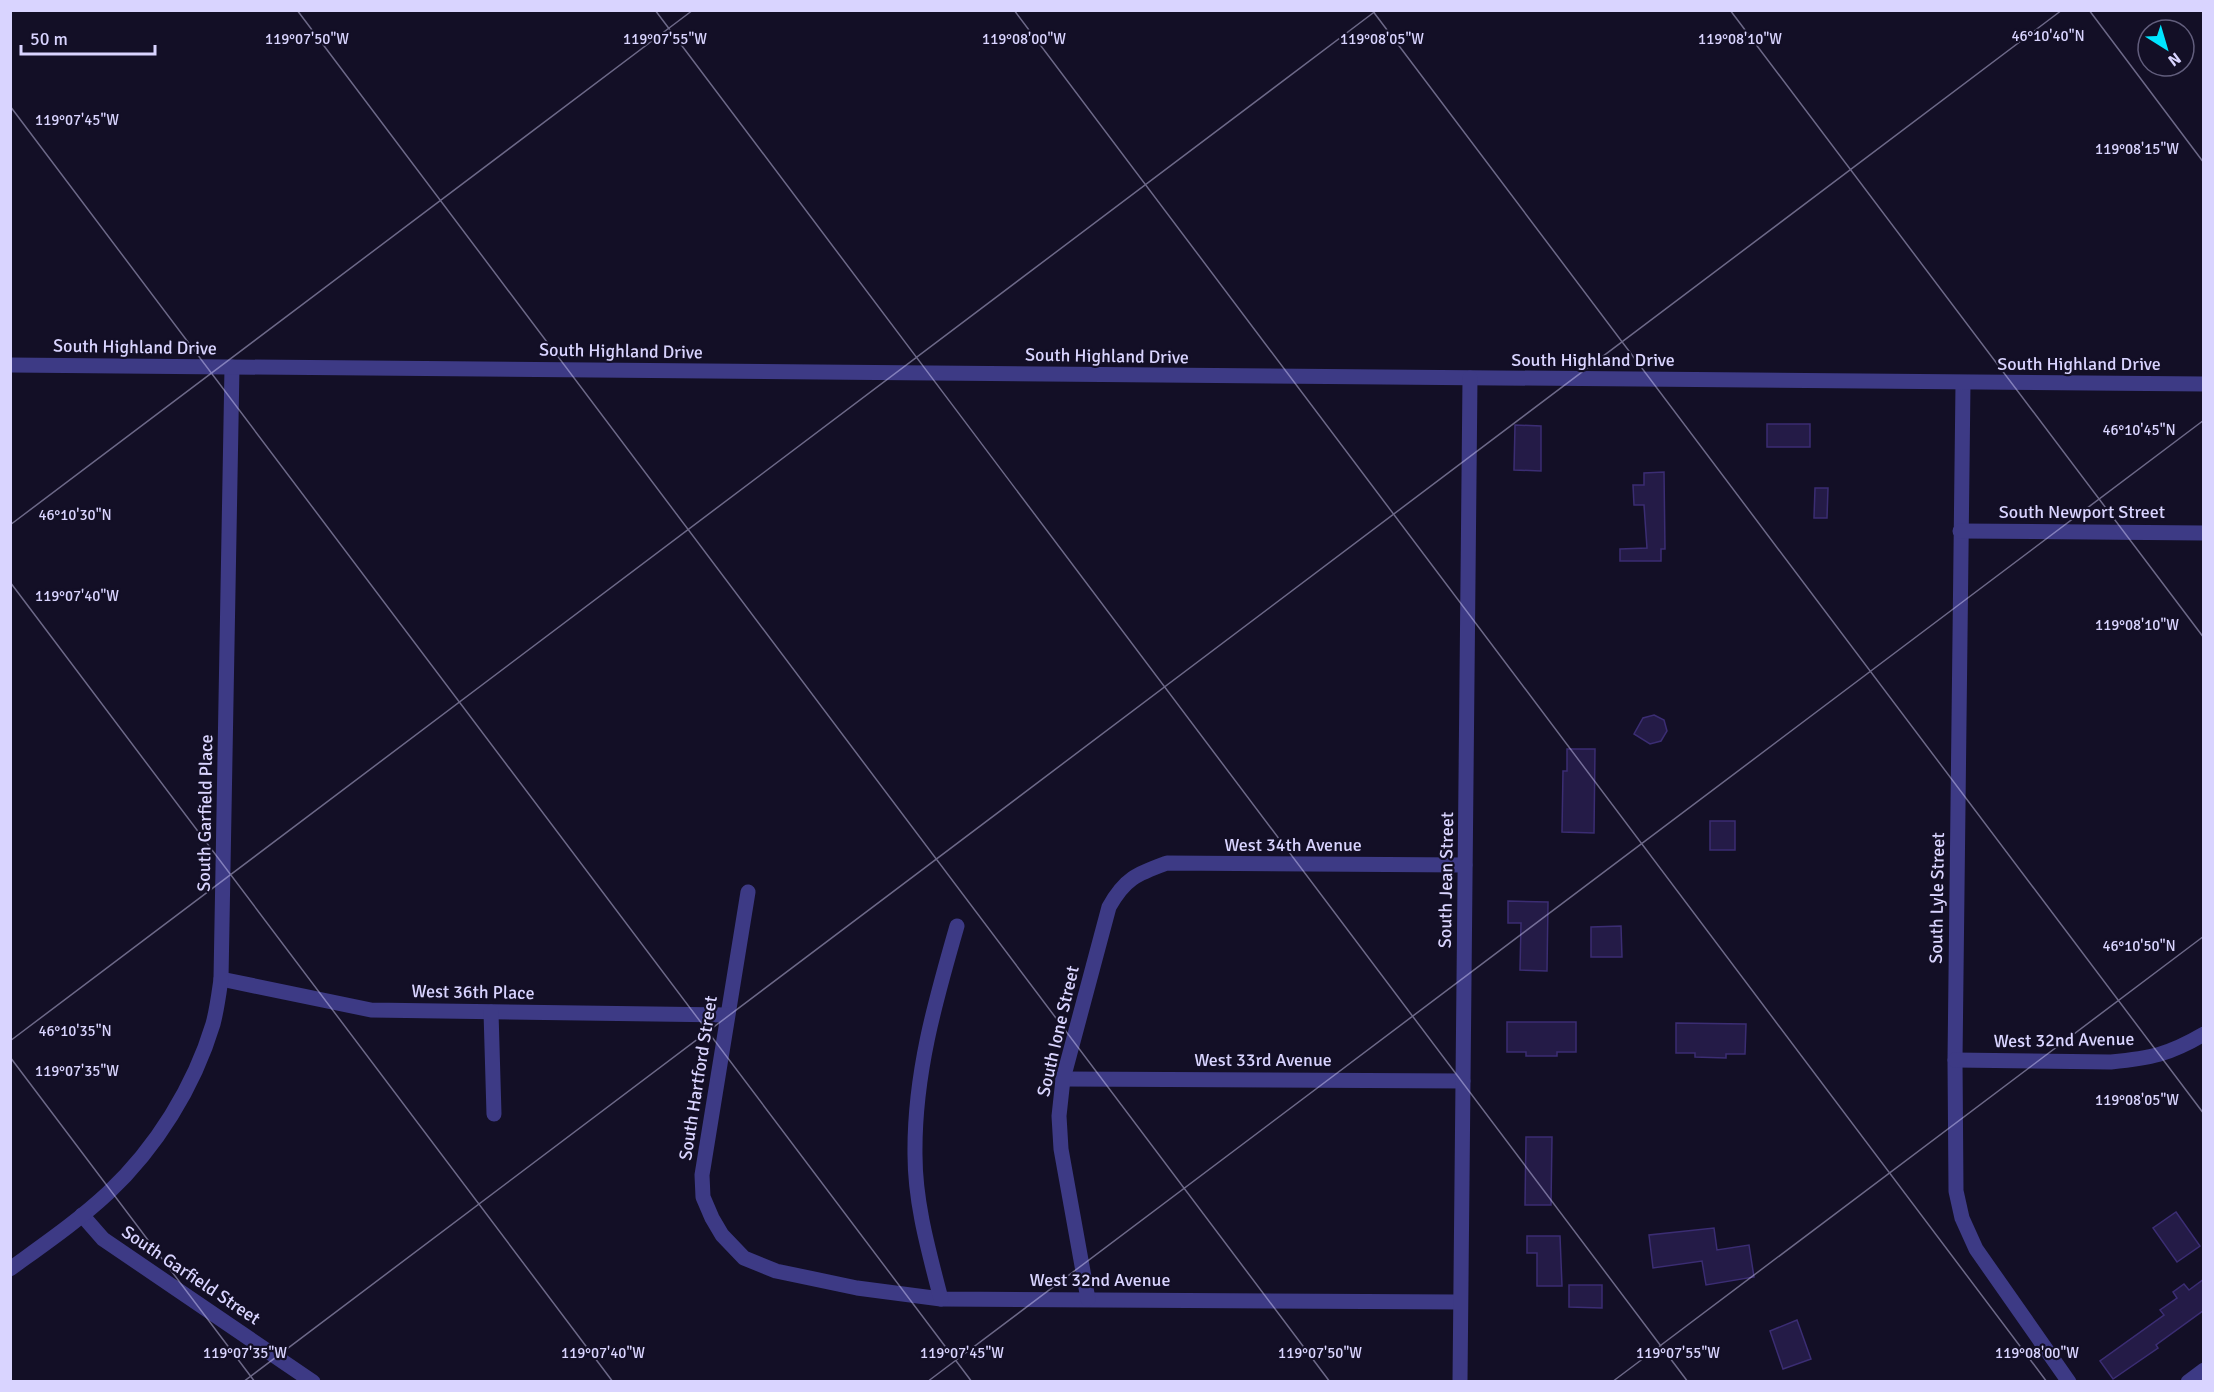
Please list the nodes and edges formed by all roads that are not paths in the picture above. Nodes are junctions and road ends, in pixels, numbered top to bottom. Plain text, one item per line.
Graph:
1 (10, 365) edge
2 (232, 368) junction
3 (1470, 378) junction
4 (1963, 382) junction
5 (2204, 384) edge
6 (1960, 531) junction
7 (2204, 533) edge
8 (1465, 866) junction
9 (1124, 883) joint
10 (748, 892) dead end
11 (957, 926) dead end
12 (221, 979) junction
13 (491, 1012) junction
14 (727, 1015) junction
15 (2204, 1034) edge
16 (1955, 1060) junction
17 (1063, 1079) junction
18 (1463, 1080) junction
19 (495, 1114) dead end
20 (82, 1215) junction
21 (744, 1258) joint
22 (10, 1269) edge
23 (941, 1299) junction
24 (1088, 1299) junction
25 (1460, 1302) junction
26 (2204, 1370) edge
27 (313, 1382) edge
28 (1460, 1382) edge
29 (2069, 1382) edge
30 (2188, 1382) edge

1 - 2 street, South Highland Drive
2 - 3 street, South Highland Drive
2 - 12 street, South Garfield Place
3 - 4 street, South Highland Drive
3 - 8 street, South Jean Street
4 - 5 street, South Highland Drive
4 - 6 street, South Lyle Street
6 - 7 street, South Newport Street
6 - 16 street, South Lyle Street
8 - 9 street, West 34th Avenue
8 - 18 street, South Jean Street
9 - 17 street, South Ione Street
10 - 14 street, South Hartford Street
11 - 23 street
12 - 13 street, West 36th Place
12 - 20 street, South Garfield Place
13 - 14 street, West 36th Place
13 - 19 street
14 - 21 street, South Hartford Street
15 - 16 street, West 32nd Avenue
16 - 29 street, South Lyle Street
17 - 18 street, West 33rd Avenue
17 - 24 street, South Ione Street
18 - 25 street, South Jean Street
20 - 22 street, South Garfield Place
20 - 27 street, South Garfield Street
21 - 23 street, West 32nd Avenue
23 - 24 street, West 32nd Avenue
24 - 25 street, West 32nd Avenue
25 - 28 street, South Jean Street
26 - 30 street

